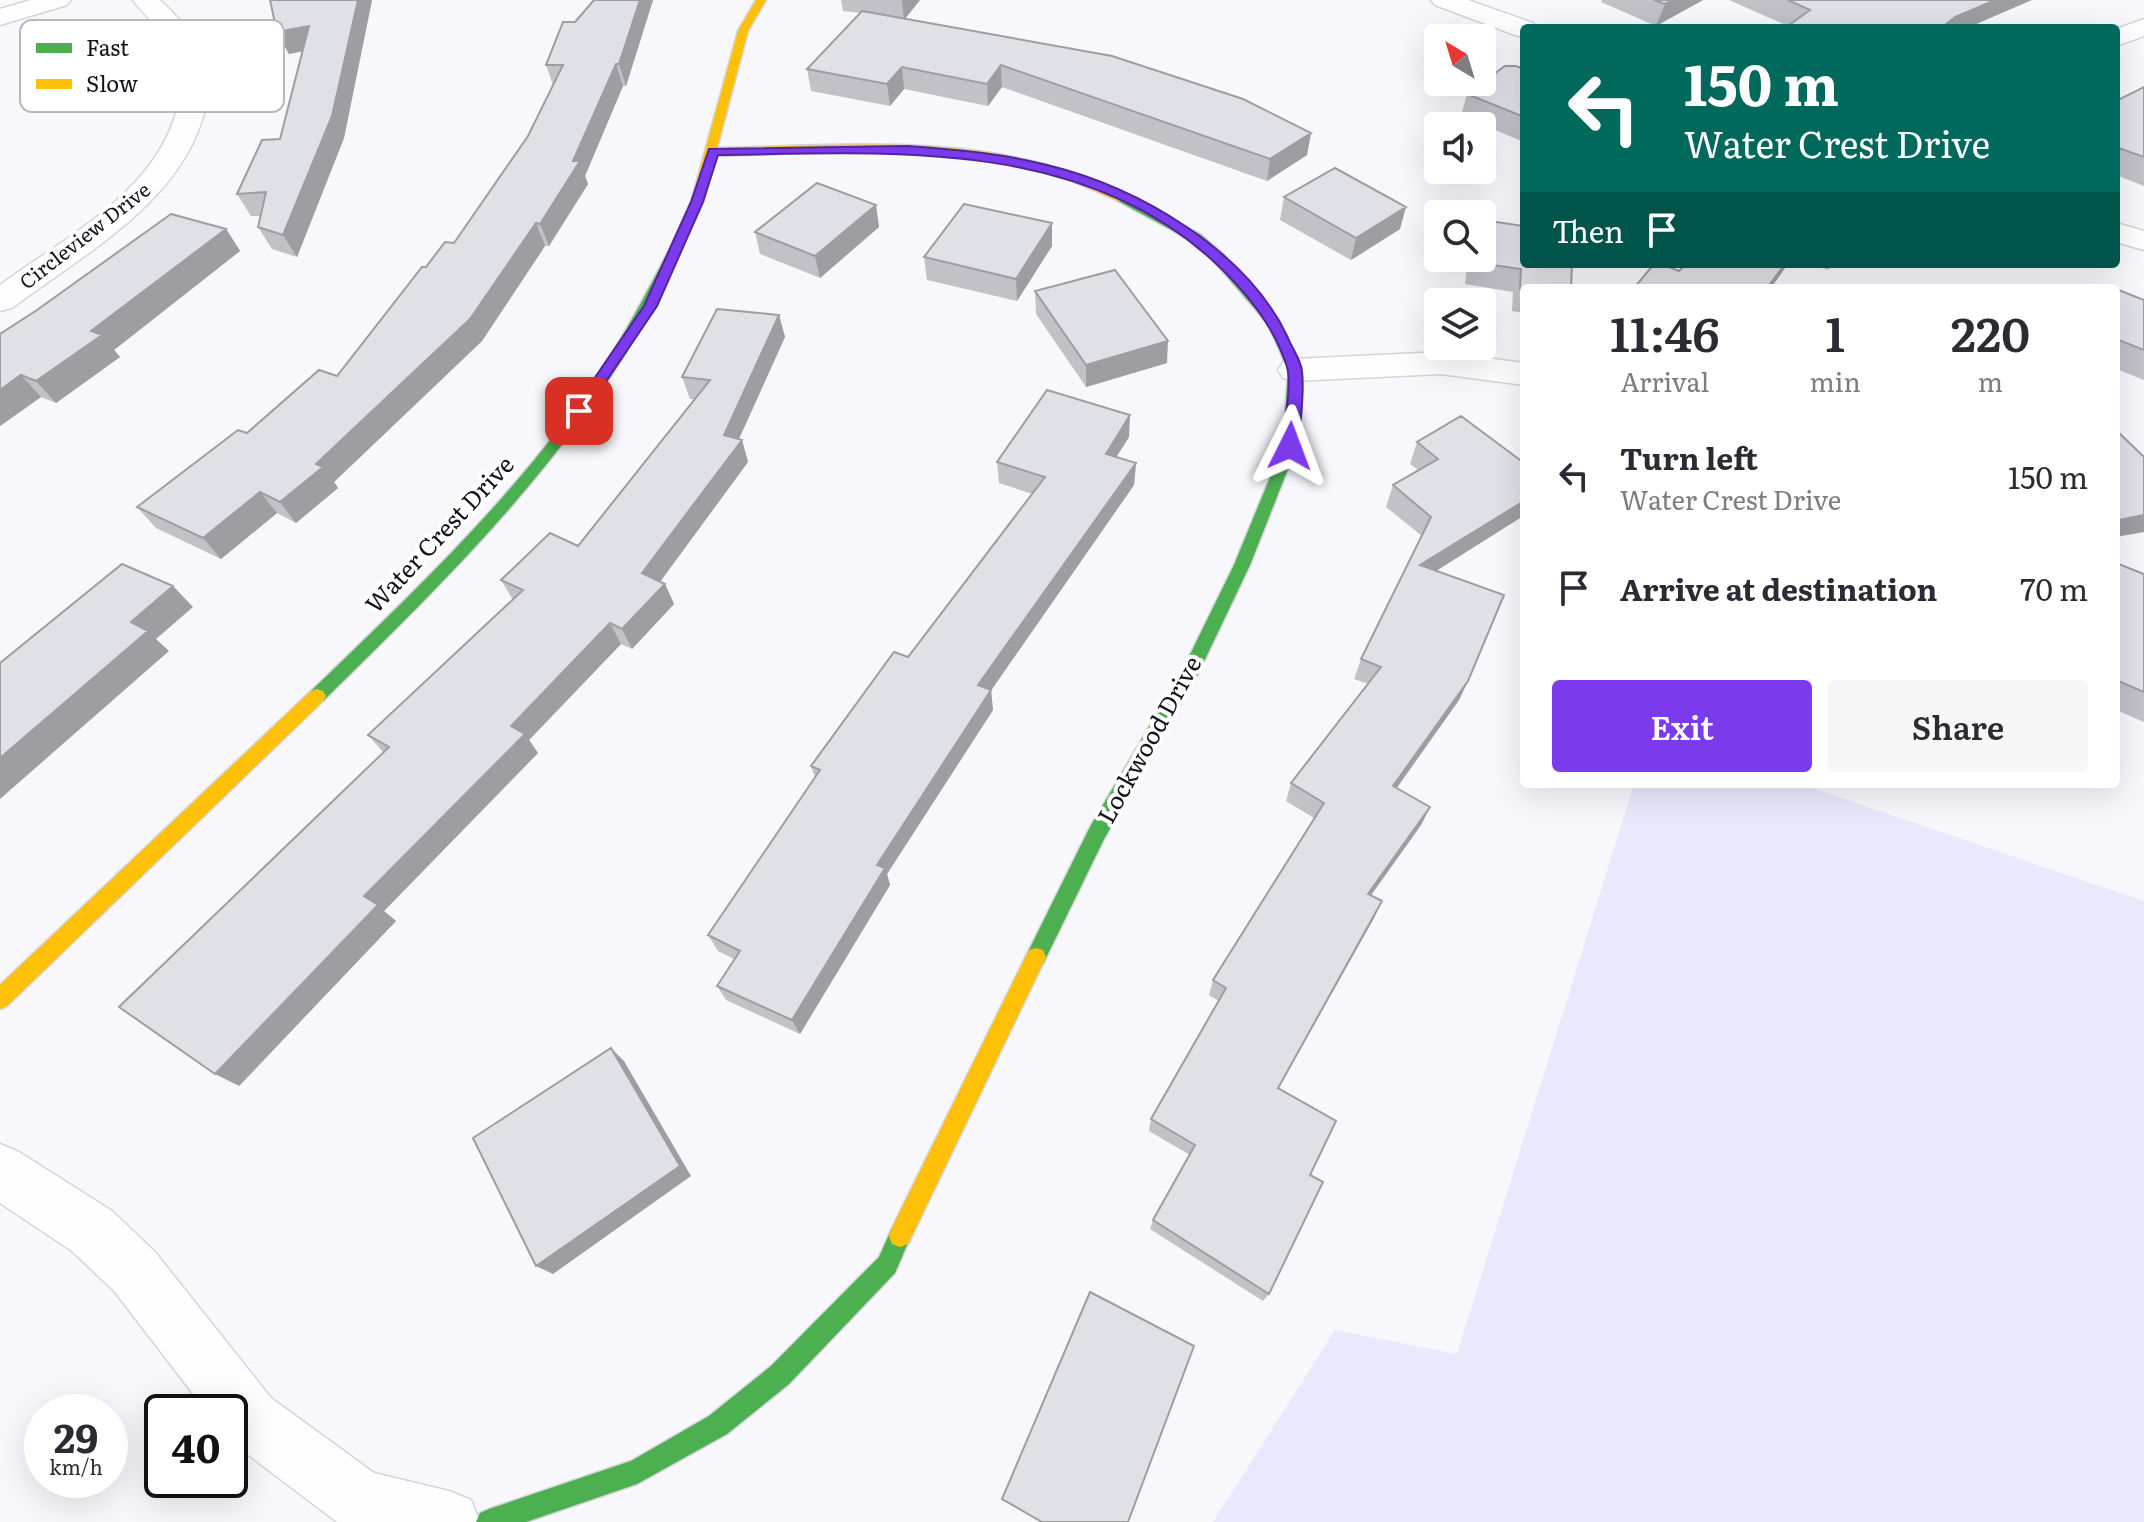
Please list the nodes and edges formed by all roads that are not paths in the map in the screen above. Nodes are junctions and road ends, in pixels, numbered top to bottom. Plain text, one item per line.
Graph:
1 (58, 0) edge
2 (146, 0) edge
3 (761, 0) edge
4 (1444, 0) edge
5 (1476, 5) edge
6 (0, 17) edge
7 (165, 20) edge
8 (1520, 27) edge
9 (2144, 27) edge
10 (2120, 36) edge
11 (190, 112) edge
12 (713, 152) junction
13 (2120, 233) edge
14 (2144, 241) edge
15 (0, 301) edge
16 (1295, 370) junction
17 (1520, 373) edge
18 (0, 999) edge
19 (0, 1171) edge
20 (449, 1522) edge
21 (489, 1522) edge

1 - 6 street
2 - 7 street, Circleview Drive
3 - 12 street, Water Crest Drive
4 - 5 street
5 - 8 street
9 - 10 street
11 - 15 street, Circleview Drive
12 - 16 street, Lockwood Drive
12 - 18 street, Water Crest Drive
13 - 14 street
16 - 17 street
16 - 21 street, Lockwood Drive
19 - 20 street

